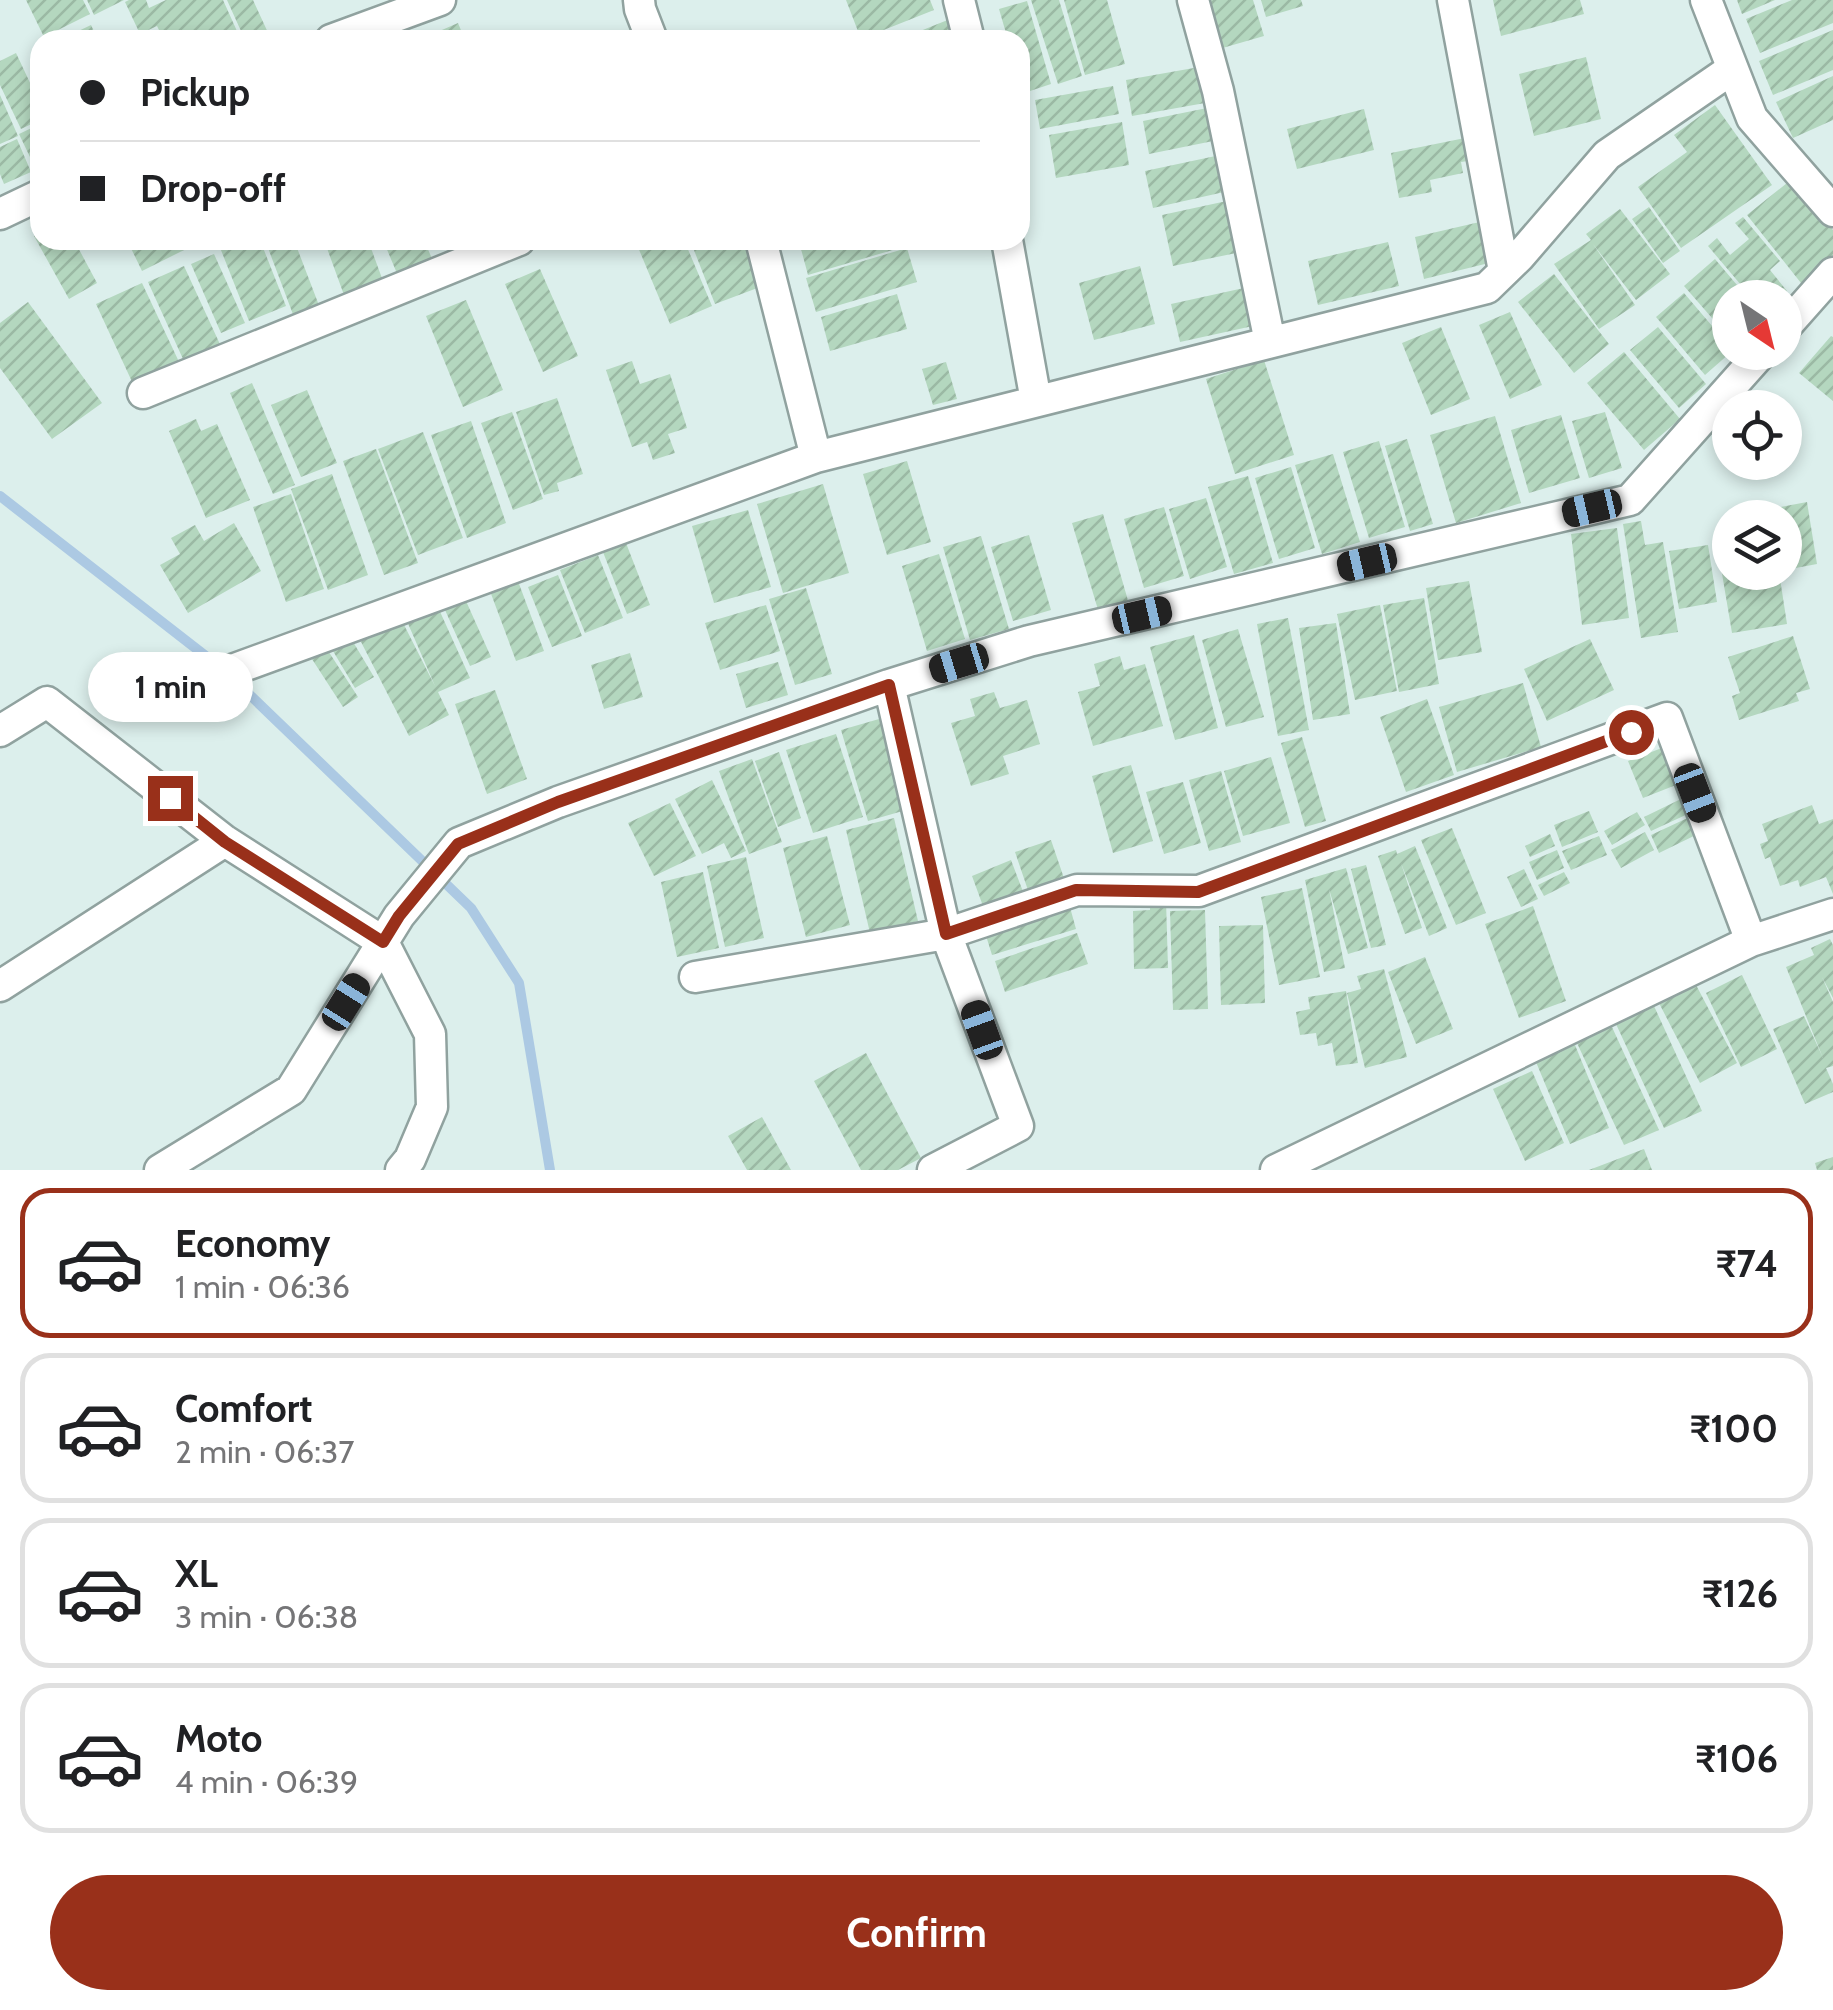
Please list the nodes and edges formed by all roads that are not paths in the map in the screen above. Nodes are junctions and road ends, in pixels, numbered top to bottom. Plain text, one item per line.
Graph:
1 (440, 0) edge
2 (639, 0) edge
3 (959, 0) edge
4 (1193, 0) edge
5 (1453, 0) edge
6 (1706, 0) edge
7 (358, 30) edge
8 (648, 30) edge
9 (966, 30) edge
10 (1732, 69) junction
11 (30, 200) edge
12 (1833, 212) edge
13 (0, 214) edge
14 (494, 250) edge
15 (763, 250) edge
16 (1008, 250) edge
17 (1504, 271) junction
18 (1833, 273) edge
19 (1802, 307) edge
20 (1270, 342) junction
21 (1746, 370) edge
22 (143, 393) dead end
23 (1036, 401) junction
24 (816, 457) junction
25 (191, 685) dead end
26 (889, 685) junction
27 (0, 731) edge
28 (225, 842) junction
29 (1833, 914) edge
30 (391, 929) junction
31 (946, 934) junction
32 (1751, 942) junction
33 (695, 977) dead end
34 (0, 986) edge
35 (160, 1170) edge
36 (400, 1170) edge
37 (933, 1170) edge
38 (1276, 1170) edge

1 - 7 street
2 - 8 street
3 - 9 street
4 - 20 street
5 - 17 street
6 - 10 street
10 - 12 street
10 - 17 street
11 - 13 street
14 - 22 street
15 - 24 street
16 - 23 street
17 - 20 street
18 - 19 street
20 - 23 street
21 - 26 street
23 - 24 street
24 - 25 street
26 - 30 street
26 - 31 street
27 - 28 street
28 - 30 street
28 - 34 street
29 - 32 street
30 - 35 street
30 - 36 street
31 - 32 street
31 - 33 street
31 - 37 street
32 - 38 street

